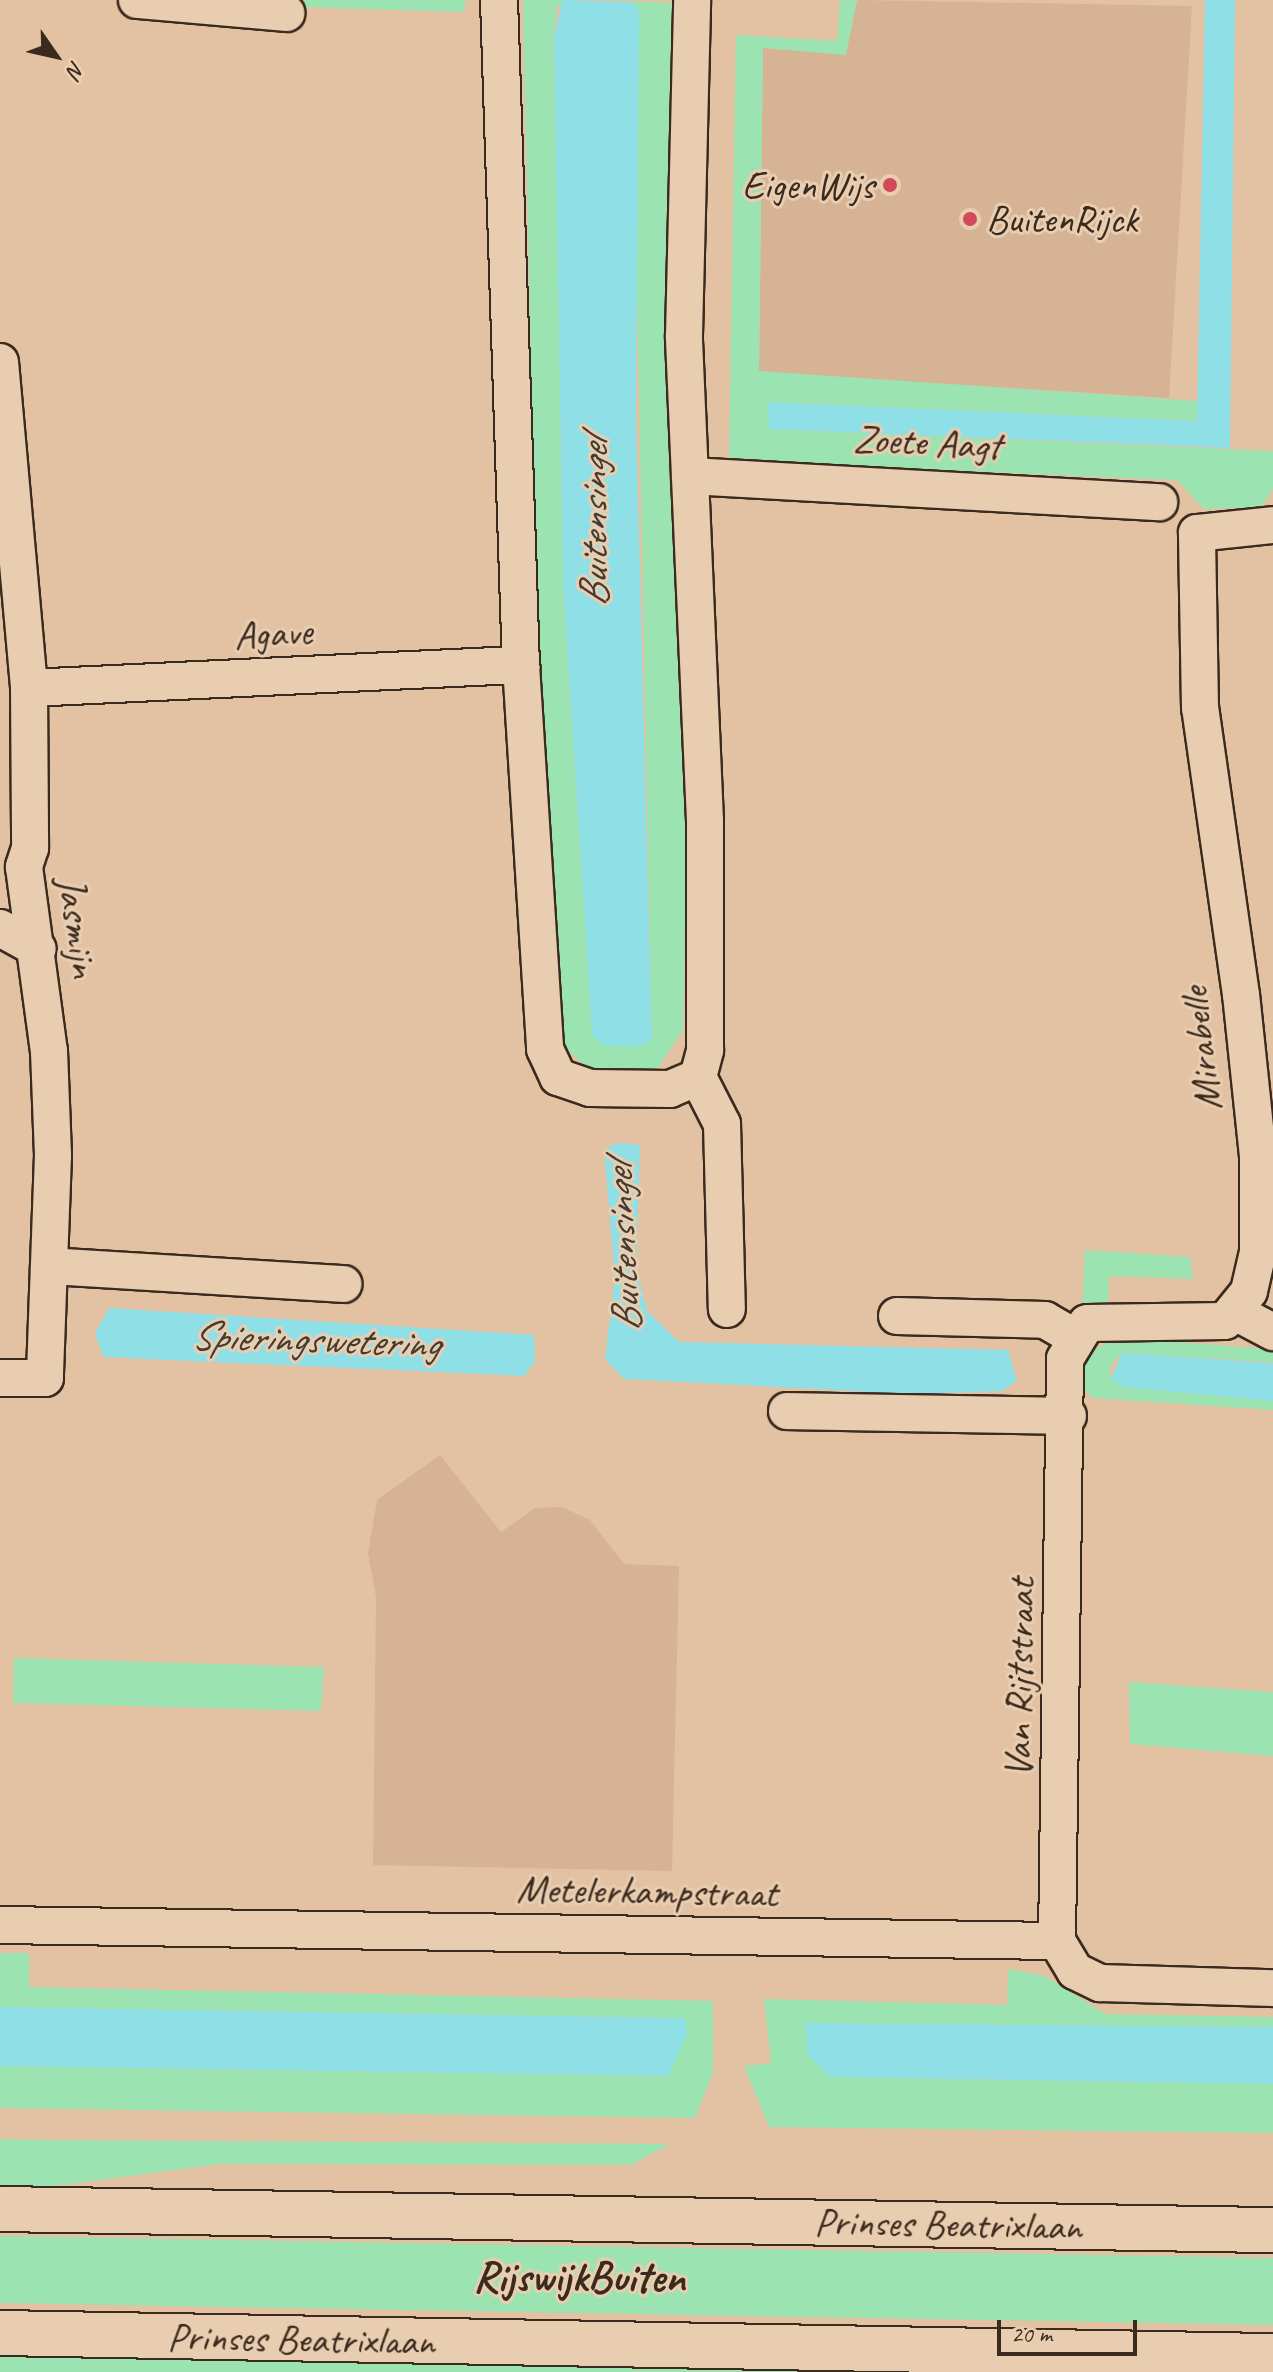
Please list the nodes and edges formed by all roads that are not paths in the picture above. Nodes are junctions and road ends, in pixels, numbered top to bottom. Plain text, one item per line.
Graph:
1 (137, 0) edge
2 (499, 0) edge
3 (692, 0) edge
4 (286, 13) dead end
5 (0, 362) edge
6 (690, 476) junction
7 (1159, 502) dead end
8 (1273, 525) edge
9 (521, 665) junction
10 (29, 688) junction
11 (12, 873) edge
12 (0, 928) edge
13 (38, 949) junction
14 (1257, 996) edge
15 (698, 1077) junction
16 (49, 1266) junction
17 (343, 1284) dead end
18 (727, 1309) dead end
19 (1237, 1313) junction
20 (897, 1316) dead end
21 (1273, 1332) edge
22 (1073, 1336) junction
23 (0, 1378) edge
24 (787, 1411) dead end
25 (1068, 1416) junction
26 (0, 1925) edge
27 (1057, 1941) junction
28 (1273, 1988) edge
29 (0, 2209) edge
30 (1273, 2230) edge
31 (0, 2333) edge
32 (1273, 2356) edge

1 - 4 street
2 - 9 street
3 - 6 street
5 - 10 street, Jasmijn
6 - 7 street, Zoete Aagt
6 - 15 street
8 - 14 street, Mirabelle
9 - 10 street, Agave
9 - 15 street
10 - 11 street, Jasmijn
11 - 13 street, Jasmijn
12 - 13 street
13 - 16 street, Jasmijn
14 - 19 street, Mirabelle
15 - 18 street
16 - 17 street
16 - 23 street, Jasmijn
19 - 21 street
19 - 22 street
20 - 22 street
22 - 25 street, Van Rijtstraat
24 - 25 street
25 - 27 street, Van Rijtstraat
26 - 27 street, Metelerkampstraat
27 - 28 street
29 - 30 main road, Prinses Beatrixlaan
31 - 32 main road, Prinses Beatrixlaan

